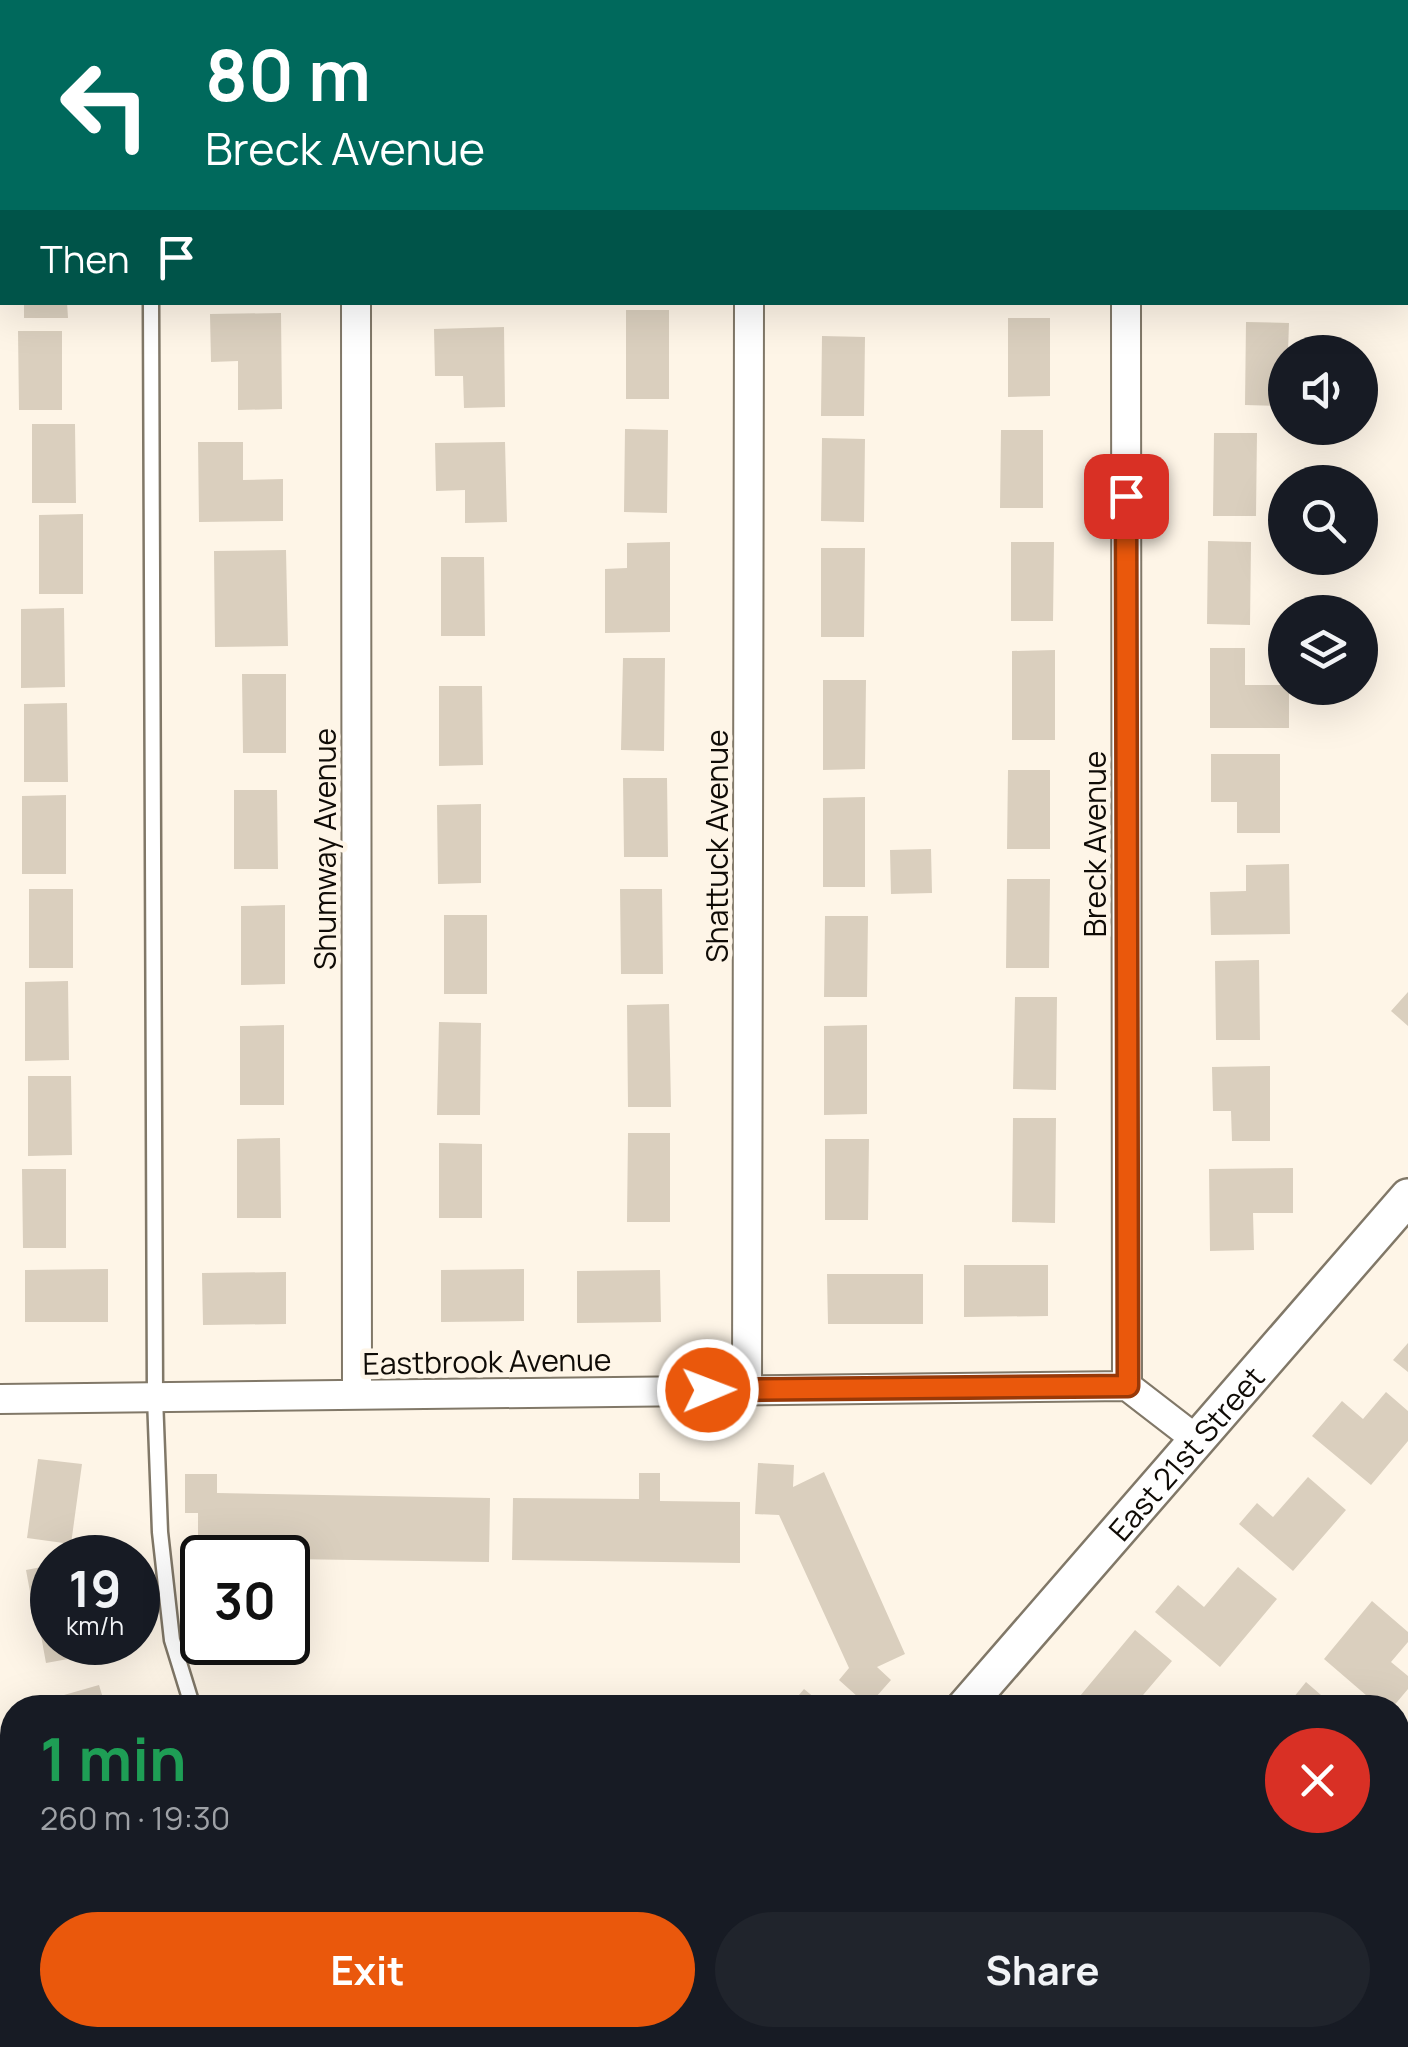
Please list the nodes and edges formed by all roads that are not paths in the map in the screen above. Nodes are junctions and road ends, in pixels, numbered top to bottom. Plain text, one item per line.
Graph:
1 (150, 305) edge
2 (356, 305) edge
3 (749, 305) edge
4 (1126, 305) edge
5 (1408, 1197) edge
6 (1128, 1386) junction
7 (747, 1390) junction
8 (357, 1395) junction
9 (155, 1397) junction
10 (0, 1399) edge
11 (1197, 1440) junction
12 (188, 1695) edge
13 (975, 1695) edge

1 - 9 lane
2 - 8 street, Shumway Avenue
3 - 7 street, Shattuck Avenue
4 - 6 street, Breck Avenue
5 - 11 street, East 21st Street
6 - 7 street, Eastbrook Avenue
6 - 11 street
7 - 8 street, Eastbrook Avenue
8 - 9 street, Eastbrook Avenue
9 - 10 street, Eastbrook Avenue
9 - 12 lane
11 - 13 street, East 21st Street

